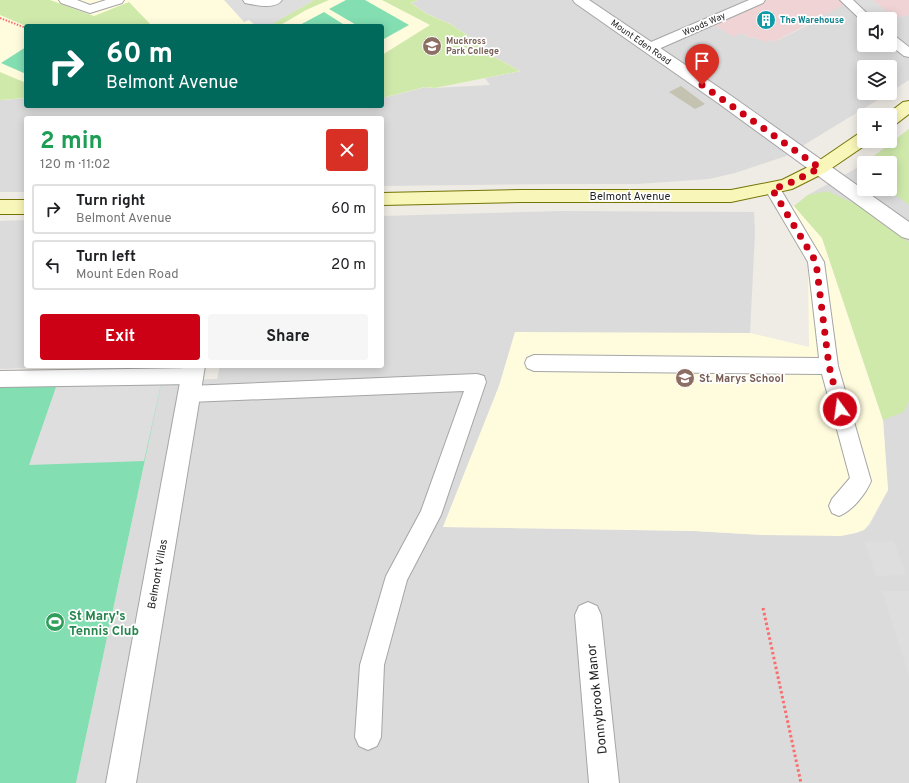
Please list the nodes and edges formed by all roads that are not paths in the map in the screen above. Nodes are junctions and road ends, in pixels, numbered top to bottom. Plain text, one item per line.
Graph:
1 (65, 0) edge
2 (118, 0) edge
3 (250, 0) edge
4 (276, 0) edge
5 (580, 0) edge
6 (760, 0) edge
7 (846, 0) edge
8 (859, 12) edge
9 (897, 44) edge
10 (649, 48) junction
11 (909, 53) edge
12 (909, 106) edge
13 (897, 115) edge
14 (857, 143) edge
15 (820, 168) junction
16 (772, 189) junction
17 (384, 199) edge
18 (0, 207) edge
19 (24, 207) edge
20 (909, 232) edge
21 (534, 363) dead end
22 (829, 366) junction
23 (0, 379) edge
24 (191, 379) edge
25 (839, 506) dead end
26 (588, 615) dead end
27 (368, 737) dead end
28 (121, 783) edge
29 (604, 783) edge

1 - 2 lane
3 - 4 lane
5 - 10 street, Mount Eden Road
6 - 10 lane, Woods Way
7 - 8 lane
9 - 11 lane
10 - 15 street, Mount Eden Road
12 - 13 street
14 - 15 street, Belmont Avenue
15 - 16 street, Belmont Avenue
15 - 20 street
16 - 17 street, Belmont Avenue
16 - 22 lane
18 - 19 street
21 - 22 lane
22 - 25 lane
23 - 24 lane
24 - 27 lane
24 - 28 street, Belmont Villas
26 - 29 street, Donnybrook Manor

